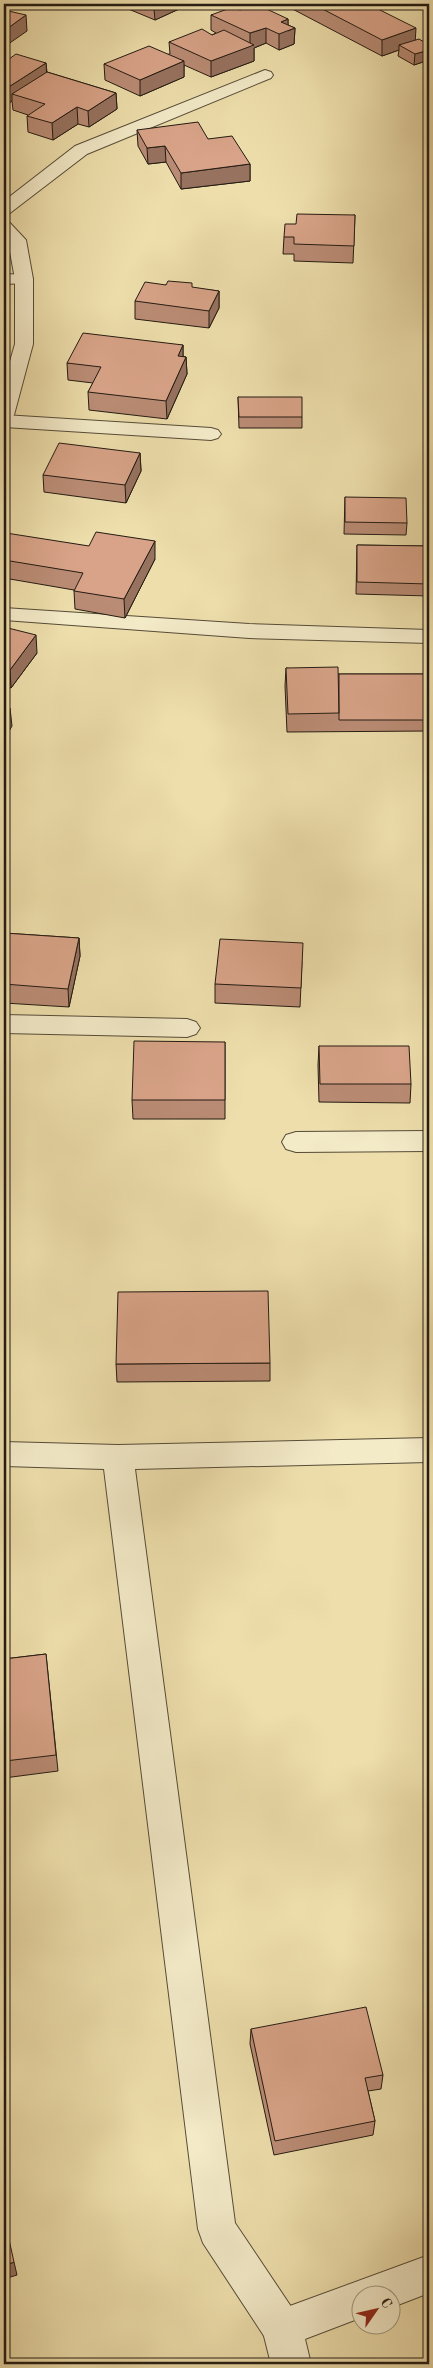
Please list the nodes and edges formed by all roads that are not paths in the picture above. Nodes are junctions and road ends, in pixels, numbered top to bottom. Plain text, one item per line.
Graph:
1 (265, 75) dead end
2 (4, 209) edge
3 (4, 227) edge
4 (24, 279) junction
5 (4, 280) edge
6 (4, 415) edge
7 (4, 422) edge
8 (211, 434) dead end
9 (4, 614) edge
10 (429, 637) edge
11 (4, 1024) edge
12 (187, 1028) dead end
13 (429, 1141) edge
14 (296, 1142) dead end
15 (429, 1450) edge
16 (4, 1454) edge
17 (118, 1457) junction
18 (429, 2274) edge
19 (397, 2286) edge
20 (350, 2305) edge
21 (286, 2346) edge

1 - 2 street
3 - 4 street
4 - 5 street
4 - 6 street
7 - 8 street
9 - 10 street
11 - 12 street
13 - 14 street
15 - 17 street
16 - 17 street
17 - 21 street
18 - 19 street
20 - 21 street

